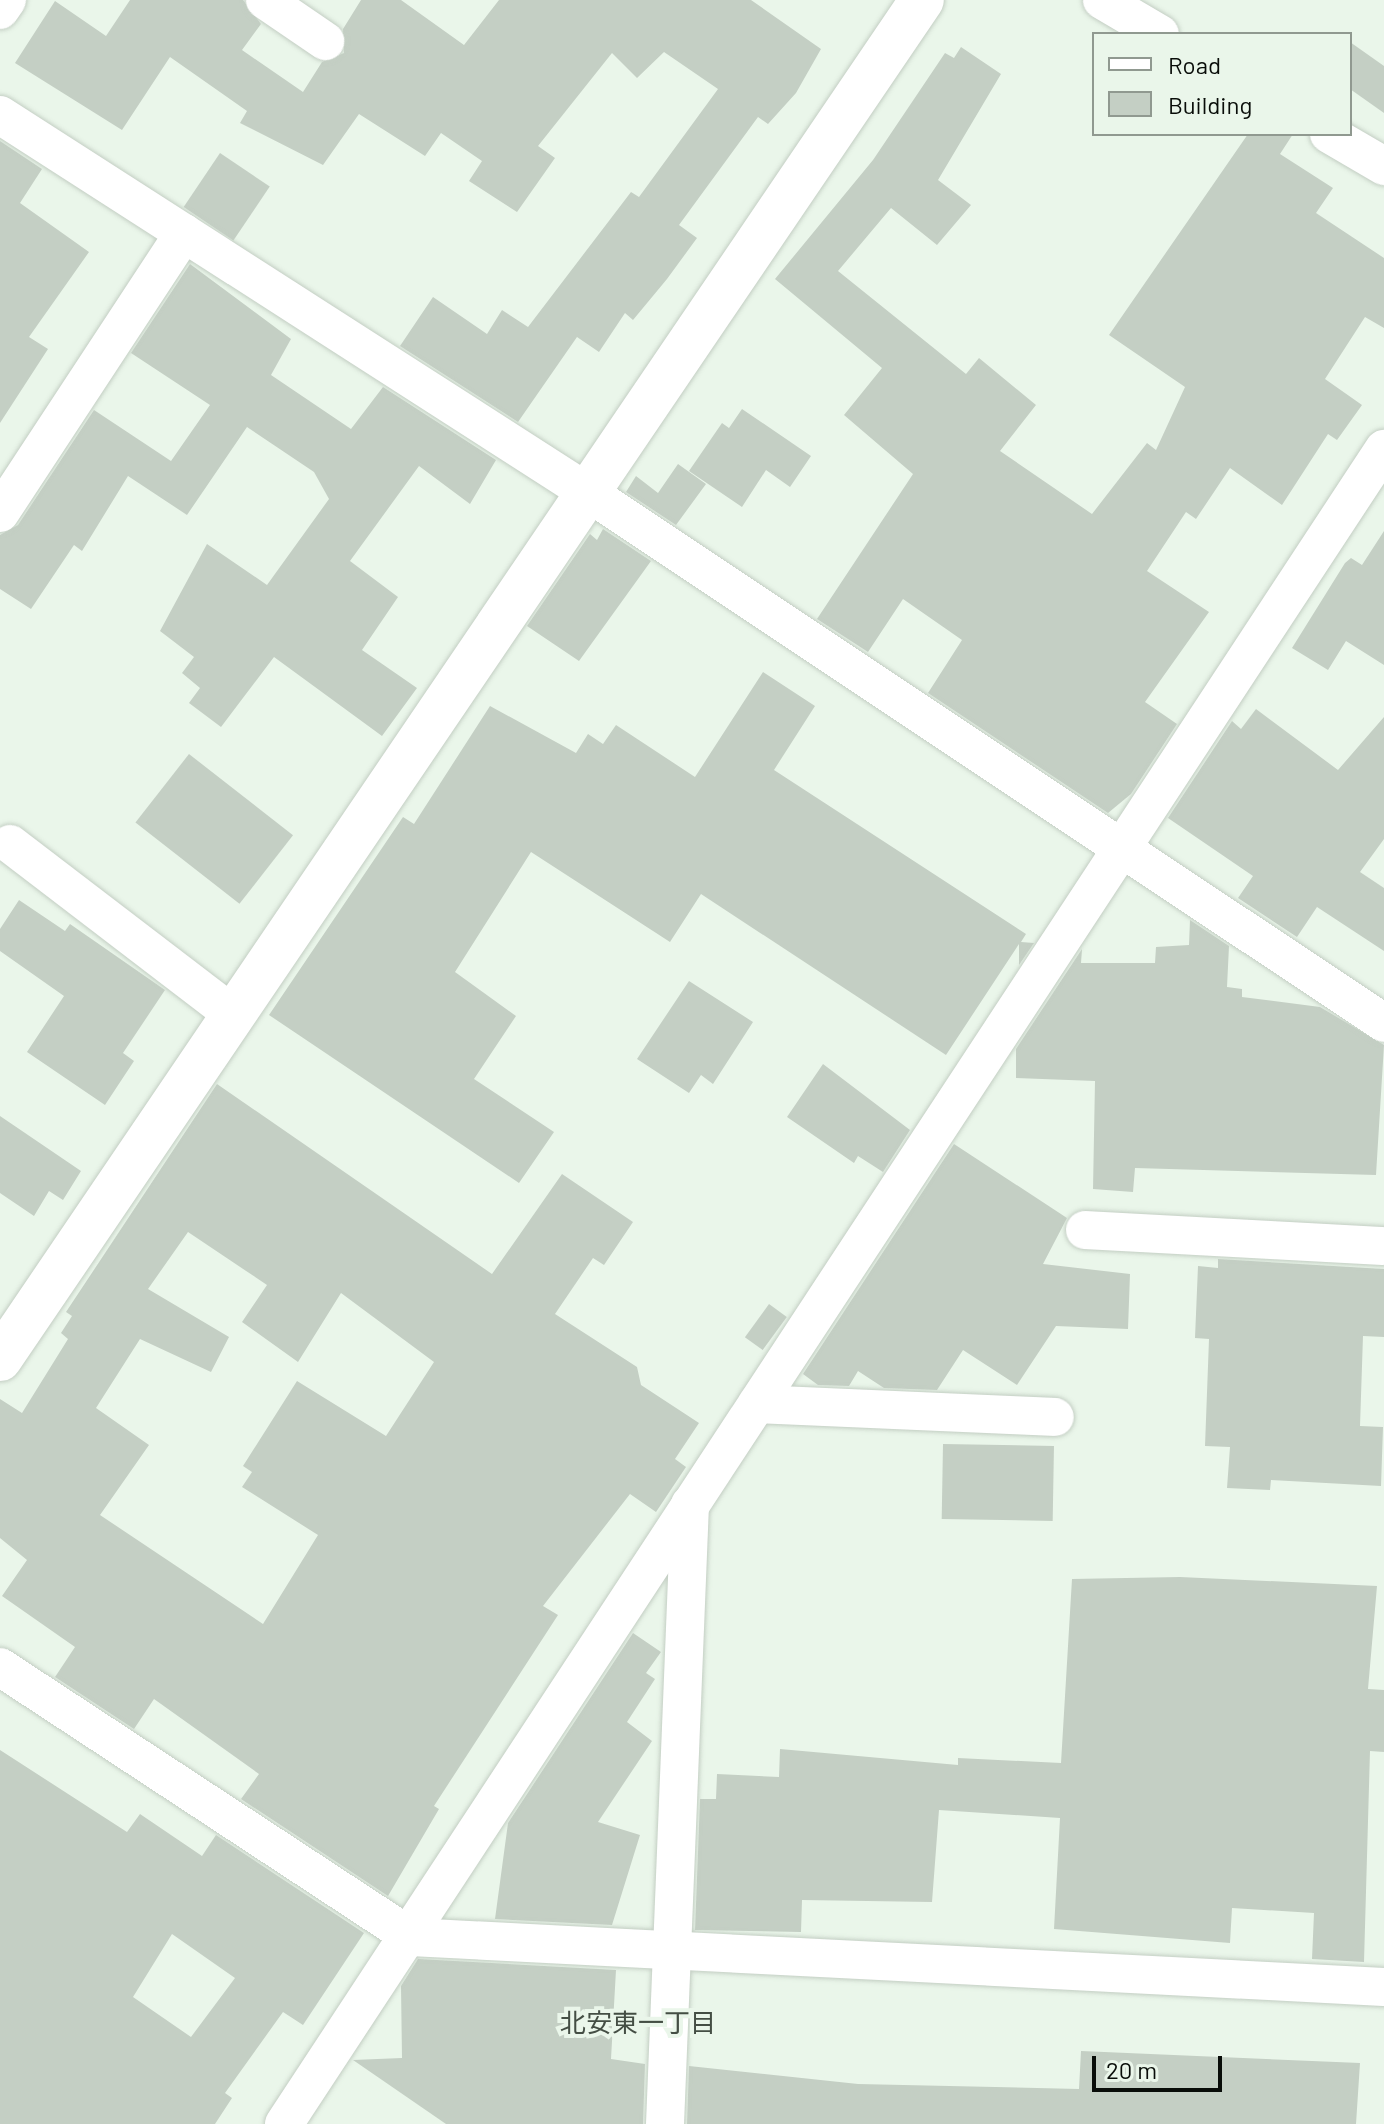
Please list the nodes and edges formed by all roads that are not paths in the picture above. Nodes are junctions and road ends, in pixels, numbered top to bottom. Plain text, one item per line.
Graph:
1 (7, 0) edge
2 (265, 0) edge
3 (922, 0) edge
4 (1102, 0) edge
5 (0, 10) edge
6 (1157, 32) edge
7 (325, 41) dead end
8 (0, 115) edge
9 (1332, 136) edge
10 (1384, 166) edge
11 (184, 233) junction
12 (1384, 449) edge
13 (584, 490) junction
14 (0, 513) edge
15 (10, 844) dead end
16 (1123, 852) junction
17 (232, 1014) junction
18 (1384, 1023) edge
19 (1085, 1230) dead end
20 (1384, 1246) edge
21 (0, 1357) edge
22 (757, 1404) junction
23 (1055, 1417) dead end
24 (690, 1505) junction
25 (0, 1667) edge
26 (411, 1937) junction
27 (675, 1950) junction
28 (1384, 1987) edge
29 (284, 2124) edge
30 (665, 2124) edge

1 - 5 street
2 - 7 street
3 - 13 street
4 - 6 street
8 - 11 street
9 - 10 street
11 - 13 street
11 - 14 street
12 - 16 street
13 - 16 street
13 - 17 street
15 - 17 street
16 - 18 street
16 - 22 street
17 - 21 street
19 - 20 street
22 - 23 street
22 - 24 street
24 - 26 street
24 - 27 street
25 - 26 street
26 - 27 street
26 - 29 street
27 - 28 street
27 - 30 street

